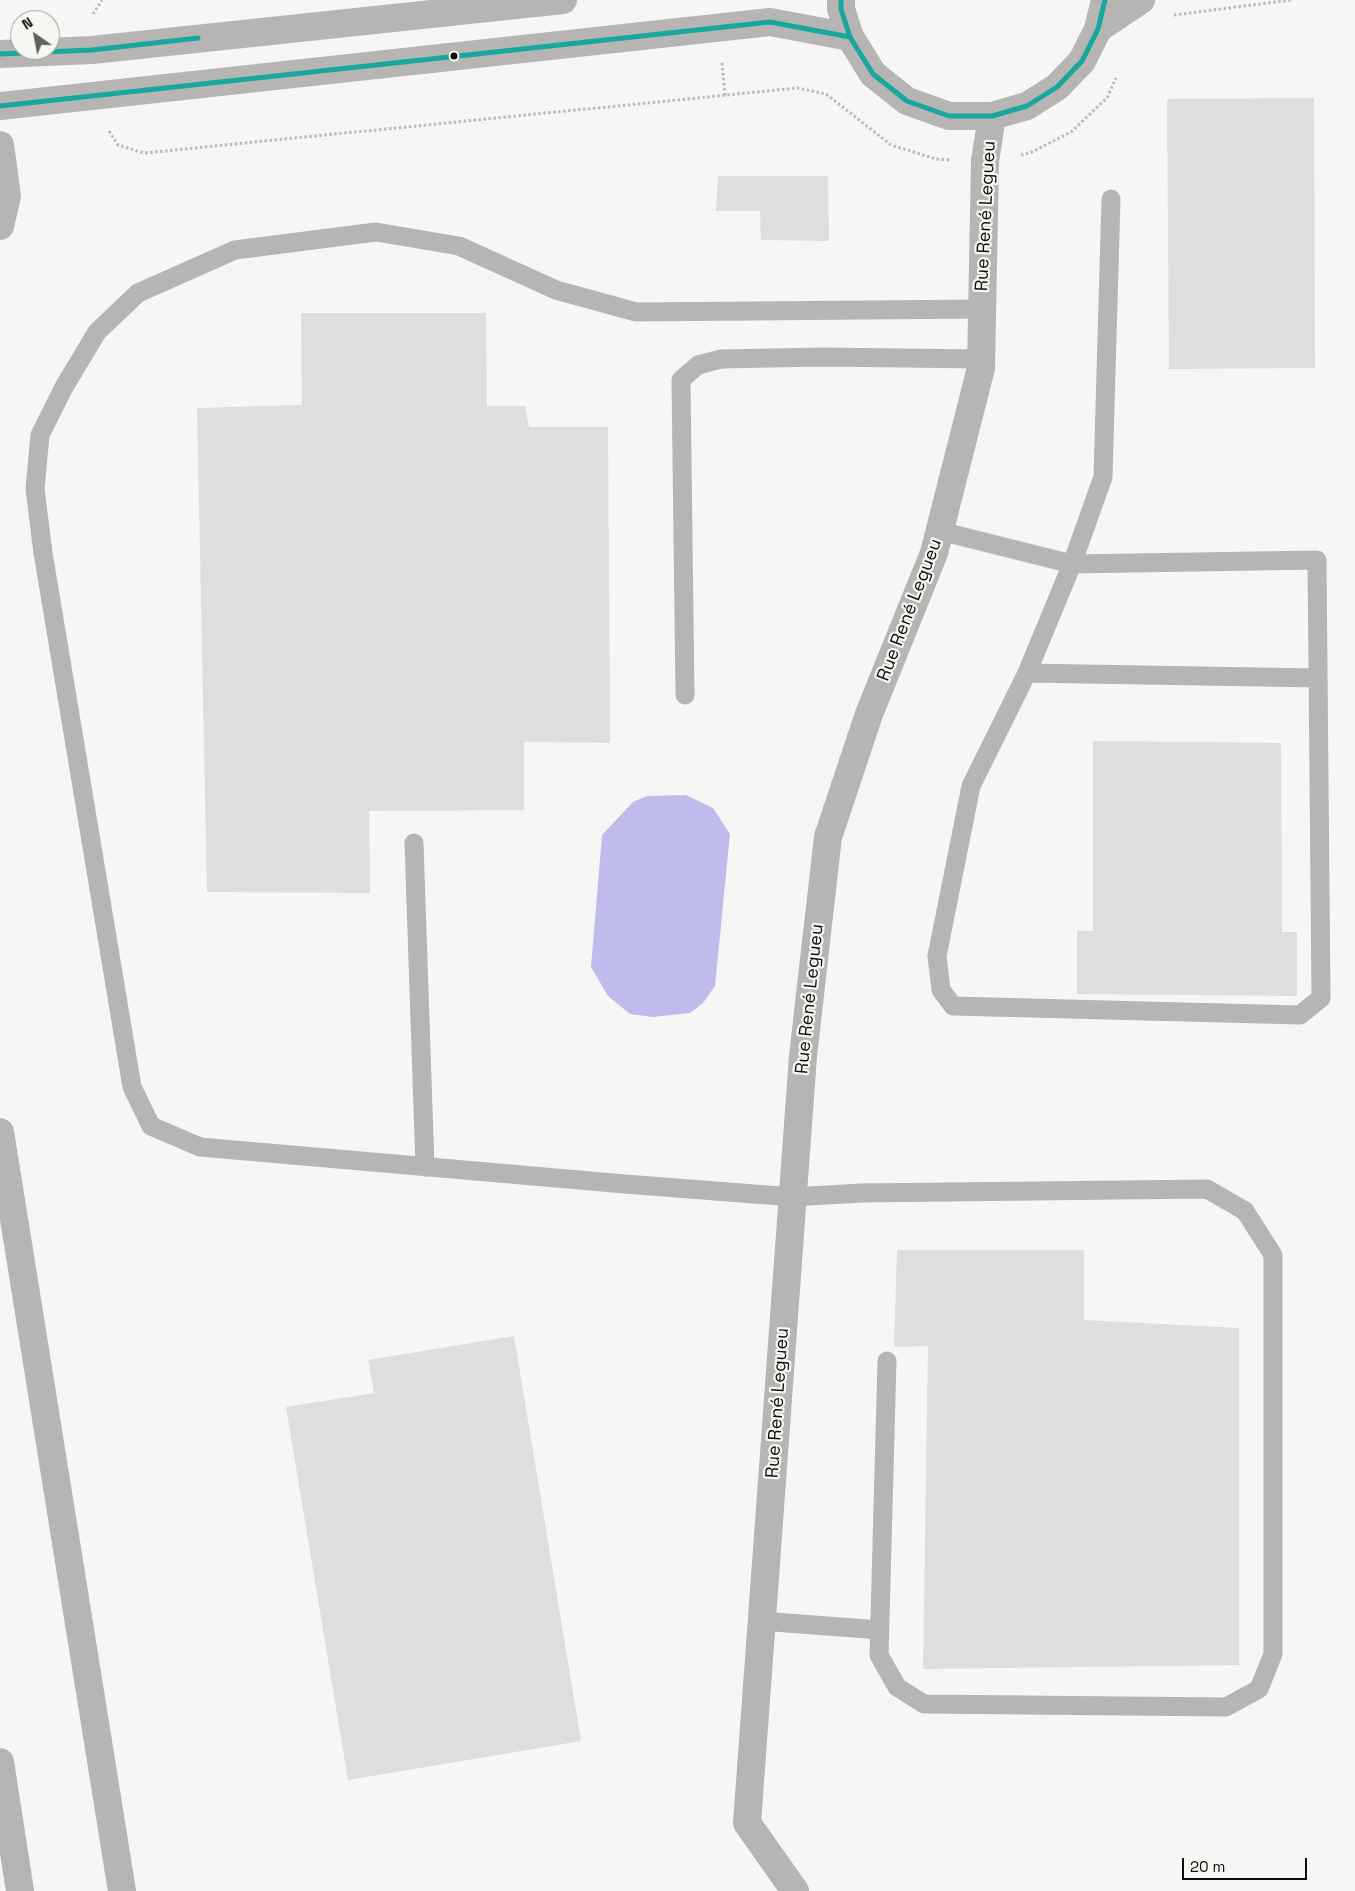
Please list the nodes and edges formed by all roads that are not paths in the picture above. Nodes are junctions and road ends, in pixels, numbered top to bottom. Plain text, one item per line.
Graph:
1 (563, 0) edge
2 (841, 0) edge
3 (1104, 0) edge
4 (1141, 0) edge
5 (1098, 29) junction
6 (850, 37) junction
7 (0, 54) edge
8 (0, 106) edge
9 (992, 116) junction
10 (0, 145) edge
11 (1111, 199) dead end
12 (0, 226) edge
13 (982, 309) junction
14 (981, 359) junction
15 (940, 531) junction
16 (1072, 564) junction
17 (1027, 672) junction
18 (1318, 678) junction
19 (685, 695) dead end
20 (414, 843) dead end
21 (0, 1132) edge
22 (425, 1167) junction
23 (793, 1196) junction
24 (887, 1361) dead end
25 (761, 1621) junction
26 (880, 1630) junction
27 (0, 1762) edge
28 (20, 1891) edge
29 (122, 1891) edge
30 (795, 1891) edge

1 - 7 street
2 - 6 street
3 - 5 street
4 - 5 street
5 - 9 street
6 - 8 street
6 - 9 street
9 - 13 street, Rue René Legueu
10 - 12 street
11 - 16 lane
13 - 14 street, Rue René Legueu
13 - 22 lane
14 - 15 street, Rue René Legueu
14 - 19 lane
15 - 16 lane
15 - 23 street, Rue René Legueu
16 - 17 lane
16 - 18 lane
17 - 18 lane
17 - 18 lane
20 - 22 lane
21 - 29 street
22 - 23 lane
23 - 25 street, Rue René Legueu
23 - 26 lane
24 - 26 lane
25 - 26 lane
25 - 30 street, Rue René Legueu
27 - 28 highway

